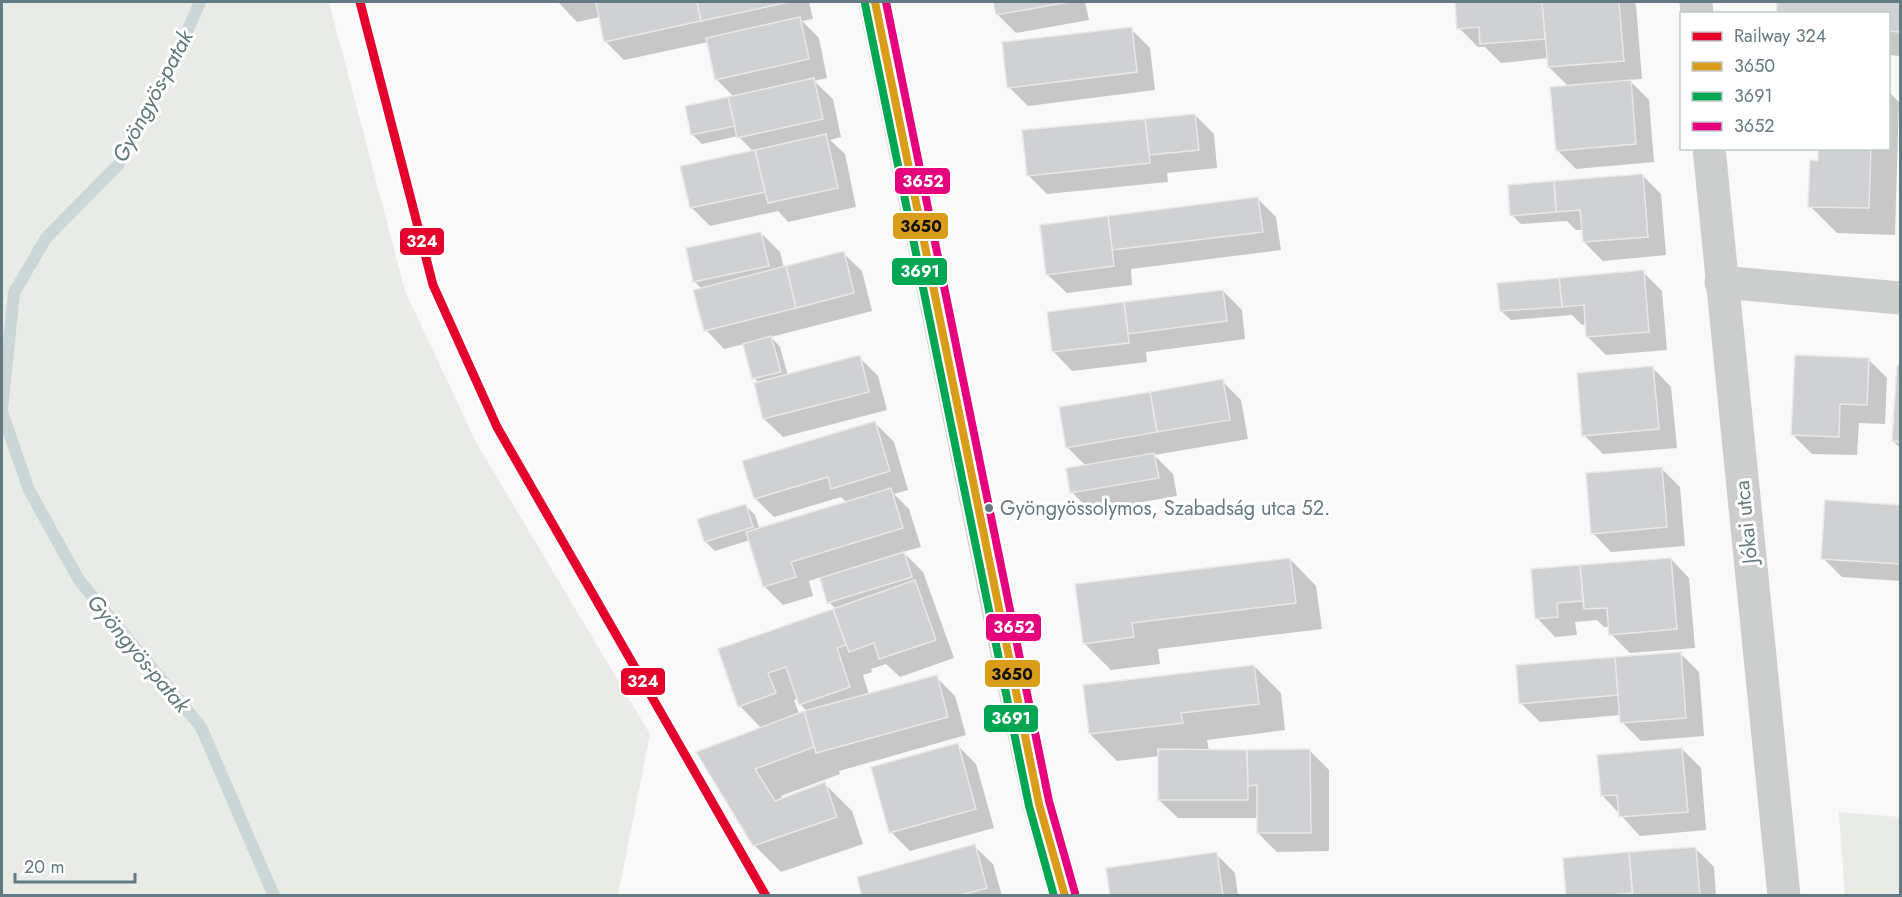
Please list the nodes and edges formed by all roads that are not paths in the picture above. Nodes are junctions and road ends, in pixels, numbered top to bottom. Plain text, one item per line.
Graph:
1 (874, 2) edge
2 (1709, 150) edge
3 (1721, 282) junction
4 (1900, 298) edge
5 (1065, 896) edge
6 (1784, 896) edge

1 - 5 street
2 - 3 street, Jókai utca
3 - 4 street
3 - 6 street, Jókai utca

